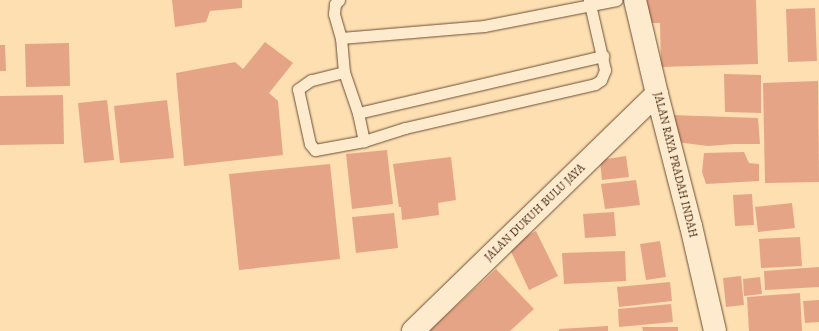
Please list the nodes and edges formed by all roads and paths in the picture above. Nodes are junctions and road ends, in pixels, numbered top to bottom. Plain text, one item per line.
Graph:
1 (339, 0) edge
2 (616, 0) edge
3 (635, 0) edge
4 (590, 3) edge
5 (341, 38) junction
6 (603, 56) junction
7 (344, 72) junction
8 (657, 94) junction
9 (358, 113) junction
10 (364, 141) junction
11 (414, 331) edge
12 (715, 331) edge

1 - 5 lane
2 - 4 lane
3 - 8 street, JALAN RAYA PRADAH INDAH
4 - 5 lane
4 - 6 lane
5 - 7 lane
6 - 9 lane
6 - 10 lane
7 - 9 lane
7 - 10 lane
8 - 11 street, JALAN DUKUH BULU JAYA
8 - 12 street, JALAN RAYA PRADAH INDAH
9 - 10 lane

